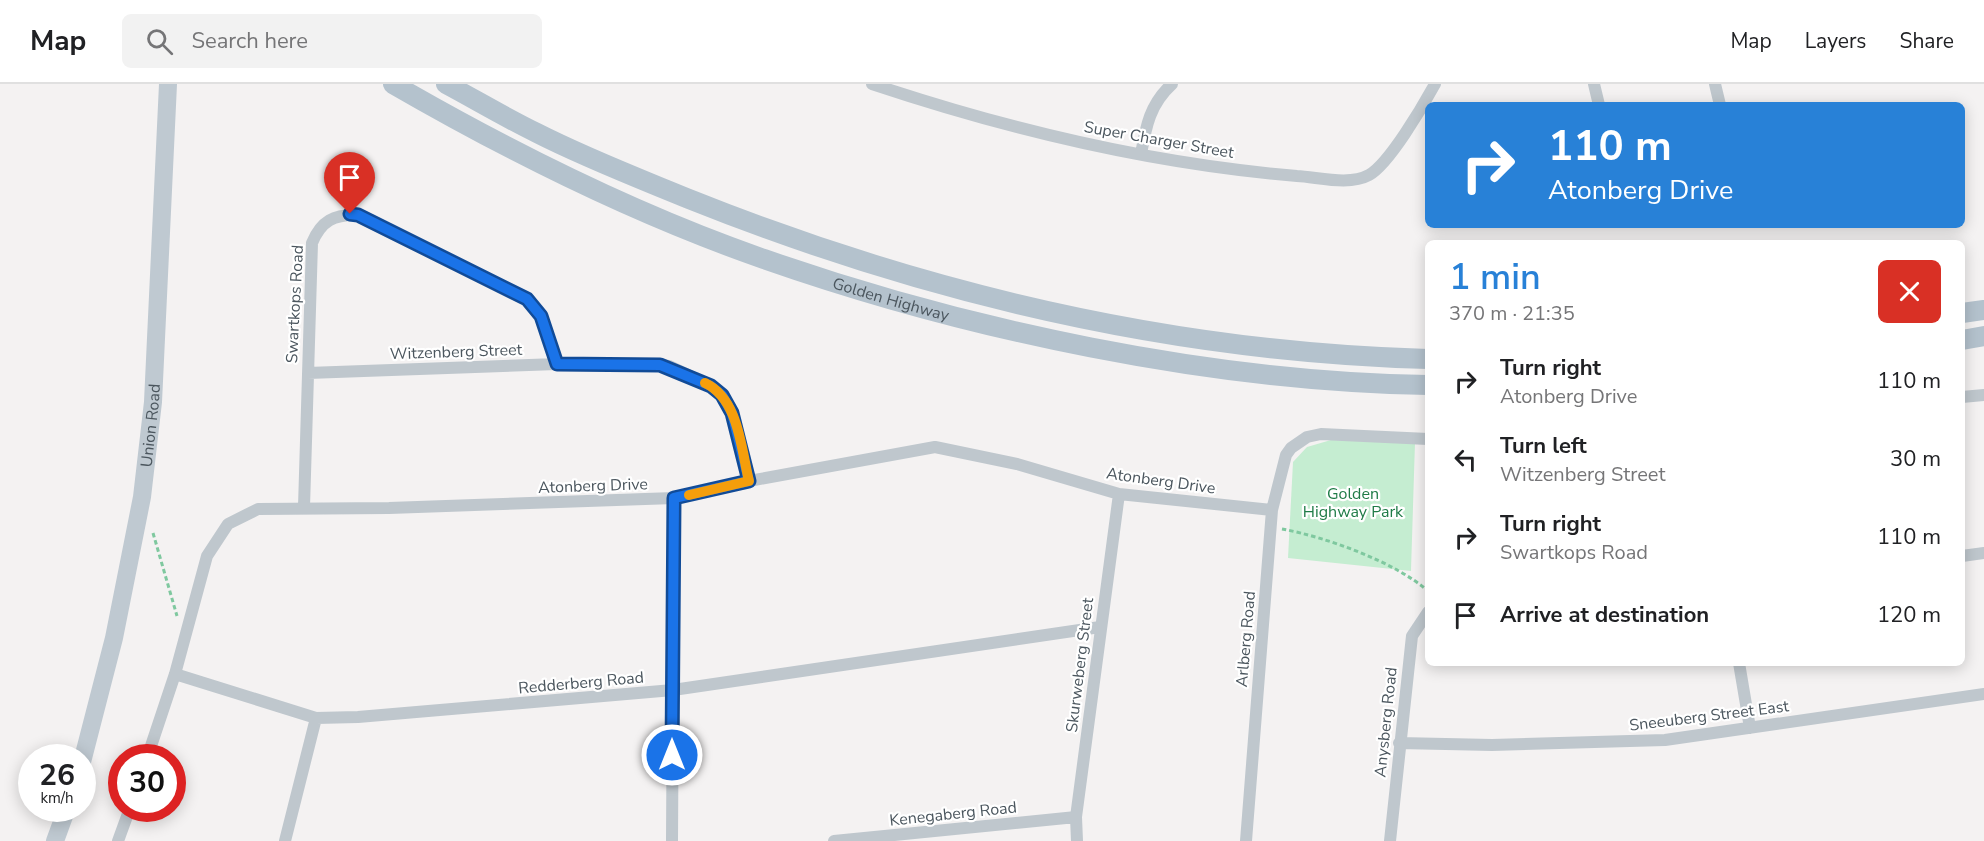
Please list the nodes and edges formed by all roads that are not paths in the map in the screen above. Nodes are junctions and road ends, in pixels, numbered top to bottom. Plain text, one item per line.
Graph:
1 (168, 84) edge
2 (393, 84) edge
3 (446, 84) edge
4 (872, 84) edge
5 (1172, 84) edge
6 (1435, 84) edge
7 (1594, 84) edge
8 (1715, 84) edge
9 (1428, 102) edge
10 (1598, 102) edge
11 (1719, 102) edge
12 (1425, 109) edge
13 (1141, 154) junction
14 (1984, 310) edge
15 (1965, 313) edge
16 (1984, 336) edge
17 (1965, 339) edge
18 (1425, 359) edge
19 (557, 364) junction
20 (308, 373) junction
21 (1425, 385) edge
22 (1984, 394) edge
23 (1965, 397) edge
24 (1425, 439) edge
25 (749, 481) junction
26 (1119, 494) junction
27 (674, 498) junction
28 (304, 507) junction
29 (1272, 510) junction
30 (1984, 553) edge
31 (1965, 556) edge
32 (1425, 616) edge
33 (1100, 627) junction
34 (1740, 666) edge
35 (175, 674) junction
36 (673, 690) junction
37 (1984, 694) edge
38 (316, 718) junction
39 (1750, 728) junction
40 (1399, 742) junction
41 (87, 744) edge
42 (152, 744) edge
43 (1076, 817) junction
44 (62, 822) edge
45 (125, 822) edge
46 (55, 841) edge
47 (118, 841) edge
48 (285, 841) edge
49 (672, 841) edge
50 (834, 841) edge
51 (1077, 841) edge
52 (1246, 841) edge
53 (1390, 841) edge

1 - 41 street, Union Road
2 - 21 main road, Golden Highway
3 - 18 main road, Golden Highway
4 - 13 street, Super Charger Street
5 - 13 street
6 - 9 street, Super Charger Street
7 - 10 street
8 - 11 street
12 - 13 street, Super Charger Street
14 - 15 main road
16 - 17 main road
19 - 20 street, Witzenberg Street
19 - 20 street, Swartkops Road
19 - 25 street, Witzenberg Street
20 - 28 street, Swartkops Road
22 - 23 street
24 - 29 street, Arlberg Road
25 - 26 street, Atonberg Drive
25 - 27 street, Atonberg Drive
26 - 29 street, Atonberg Drive
26 - 33 street, Skurweberg Street
27 - 28 street, Atonberg Drive
27 - 36 street
28 - 35 street, Atonberg Drive
29 - 52 street, Arlberg Road
30 - 31 street
32 - 40 street, Anysberg Road
33 - 36 street, Redderberg Road
33 - 43 street, Skurweberg Street
34 - 39 street
35 - 38 street, Redderberg Road
35 - 42 street, Atonberg Drive
36 - 38 street, Redderberg Road
36 - 49 street
37 - 39 street, Sneeuberg Street East
38 - 48 street
39 - 40 street, Sneeuberg Street East
40 - 53 street, Anysberg Road
43 - 50 street, Kenegaberg Road
43 - 51 street, Skurweberg Street
44 - 46 street
45 - 47 street

